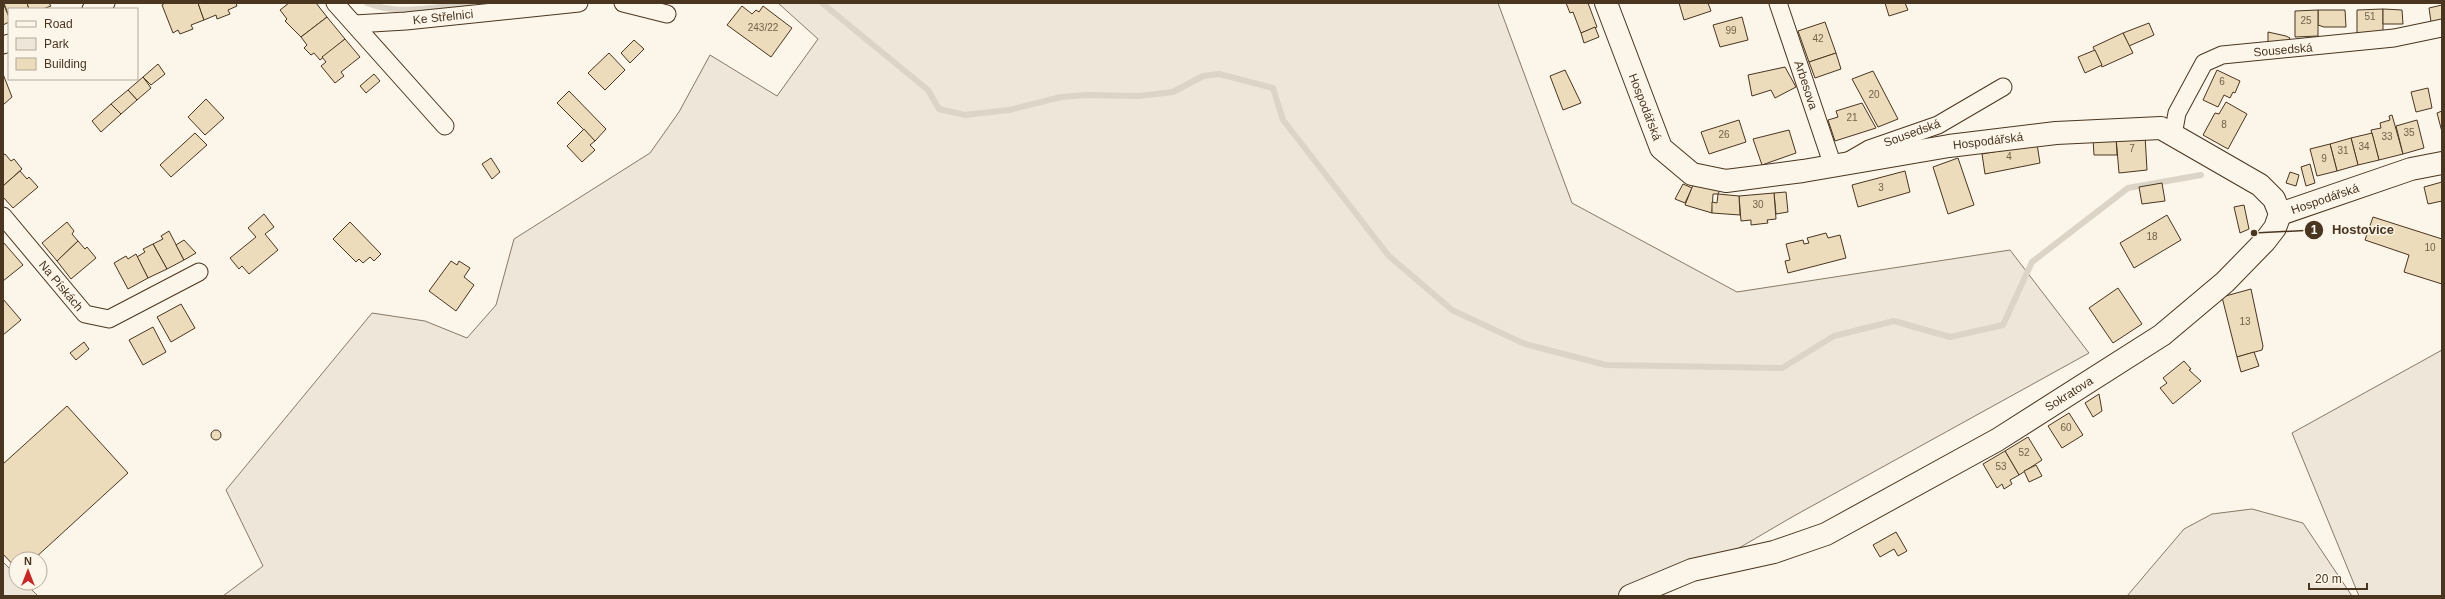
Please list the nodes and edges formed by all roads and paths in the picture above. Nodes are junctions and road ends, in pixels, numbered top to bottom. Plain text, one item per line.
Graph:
1 (106, 3) edge
2 (335, 3) edge
3 (579, 3) edge
4 (623, 3) edge
5 (1606, 3) edge
6 (1778, 3) edge
7 (94, 8) edge
8 (668, 14) dead end
9 (355, 24) junction
10 (2442, 28) edge
11 (2003, 87) dead end
12 (445, 126) dead end
13 (2173, 135) junction
14 (2442, 163) edge
15 (1837, 165) junction
16 (2280, 214) junction
17 (3, 216) edge
18 (200, 272) dead end
19 (1630, 596) edge

1 - 7 street
2 - 9 street
3 - 9 street, Ke Střelnici
4 - 8 street
5 - 15 street, Hospodářská
6 - 15 street, Arbesova
9 - 12 street
10 - 13 street, Sousedská
11 - 15 street, Sousedská
13 - 15 street, Hospodářská
13 - 16 street, Hospodářská
14 - 16 street, Hospodářská
16 - 19 street, Sokratova
17 - 18 street, Na Pískách

